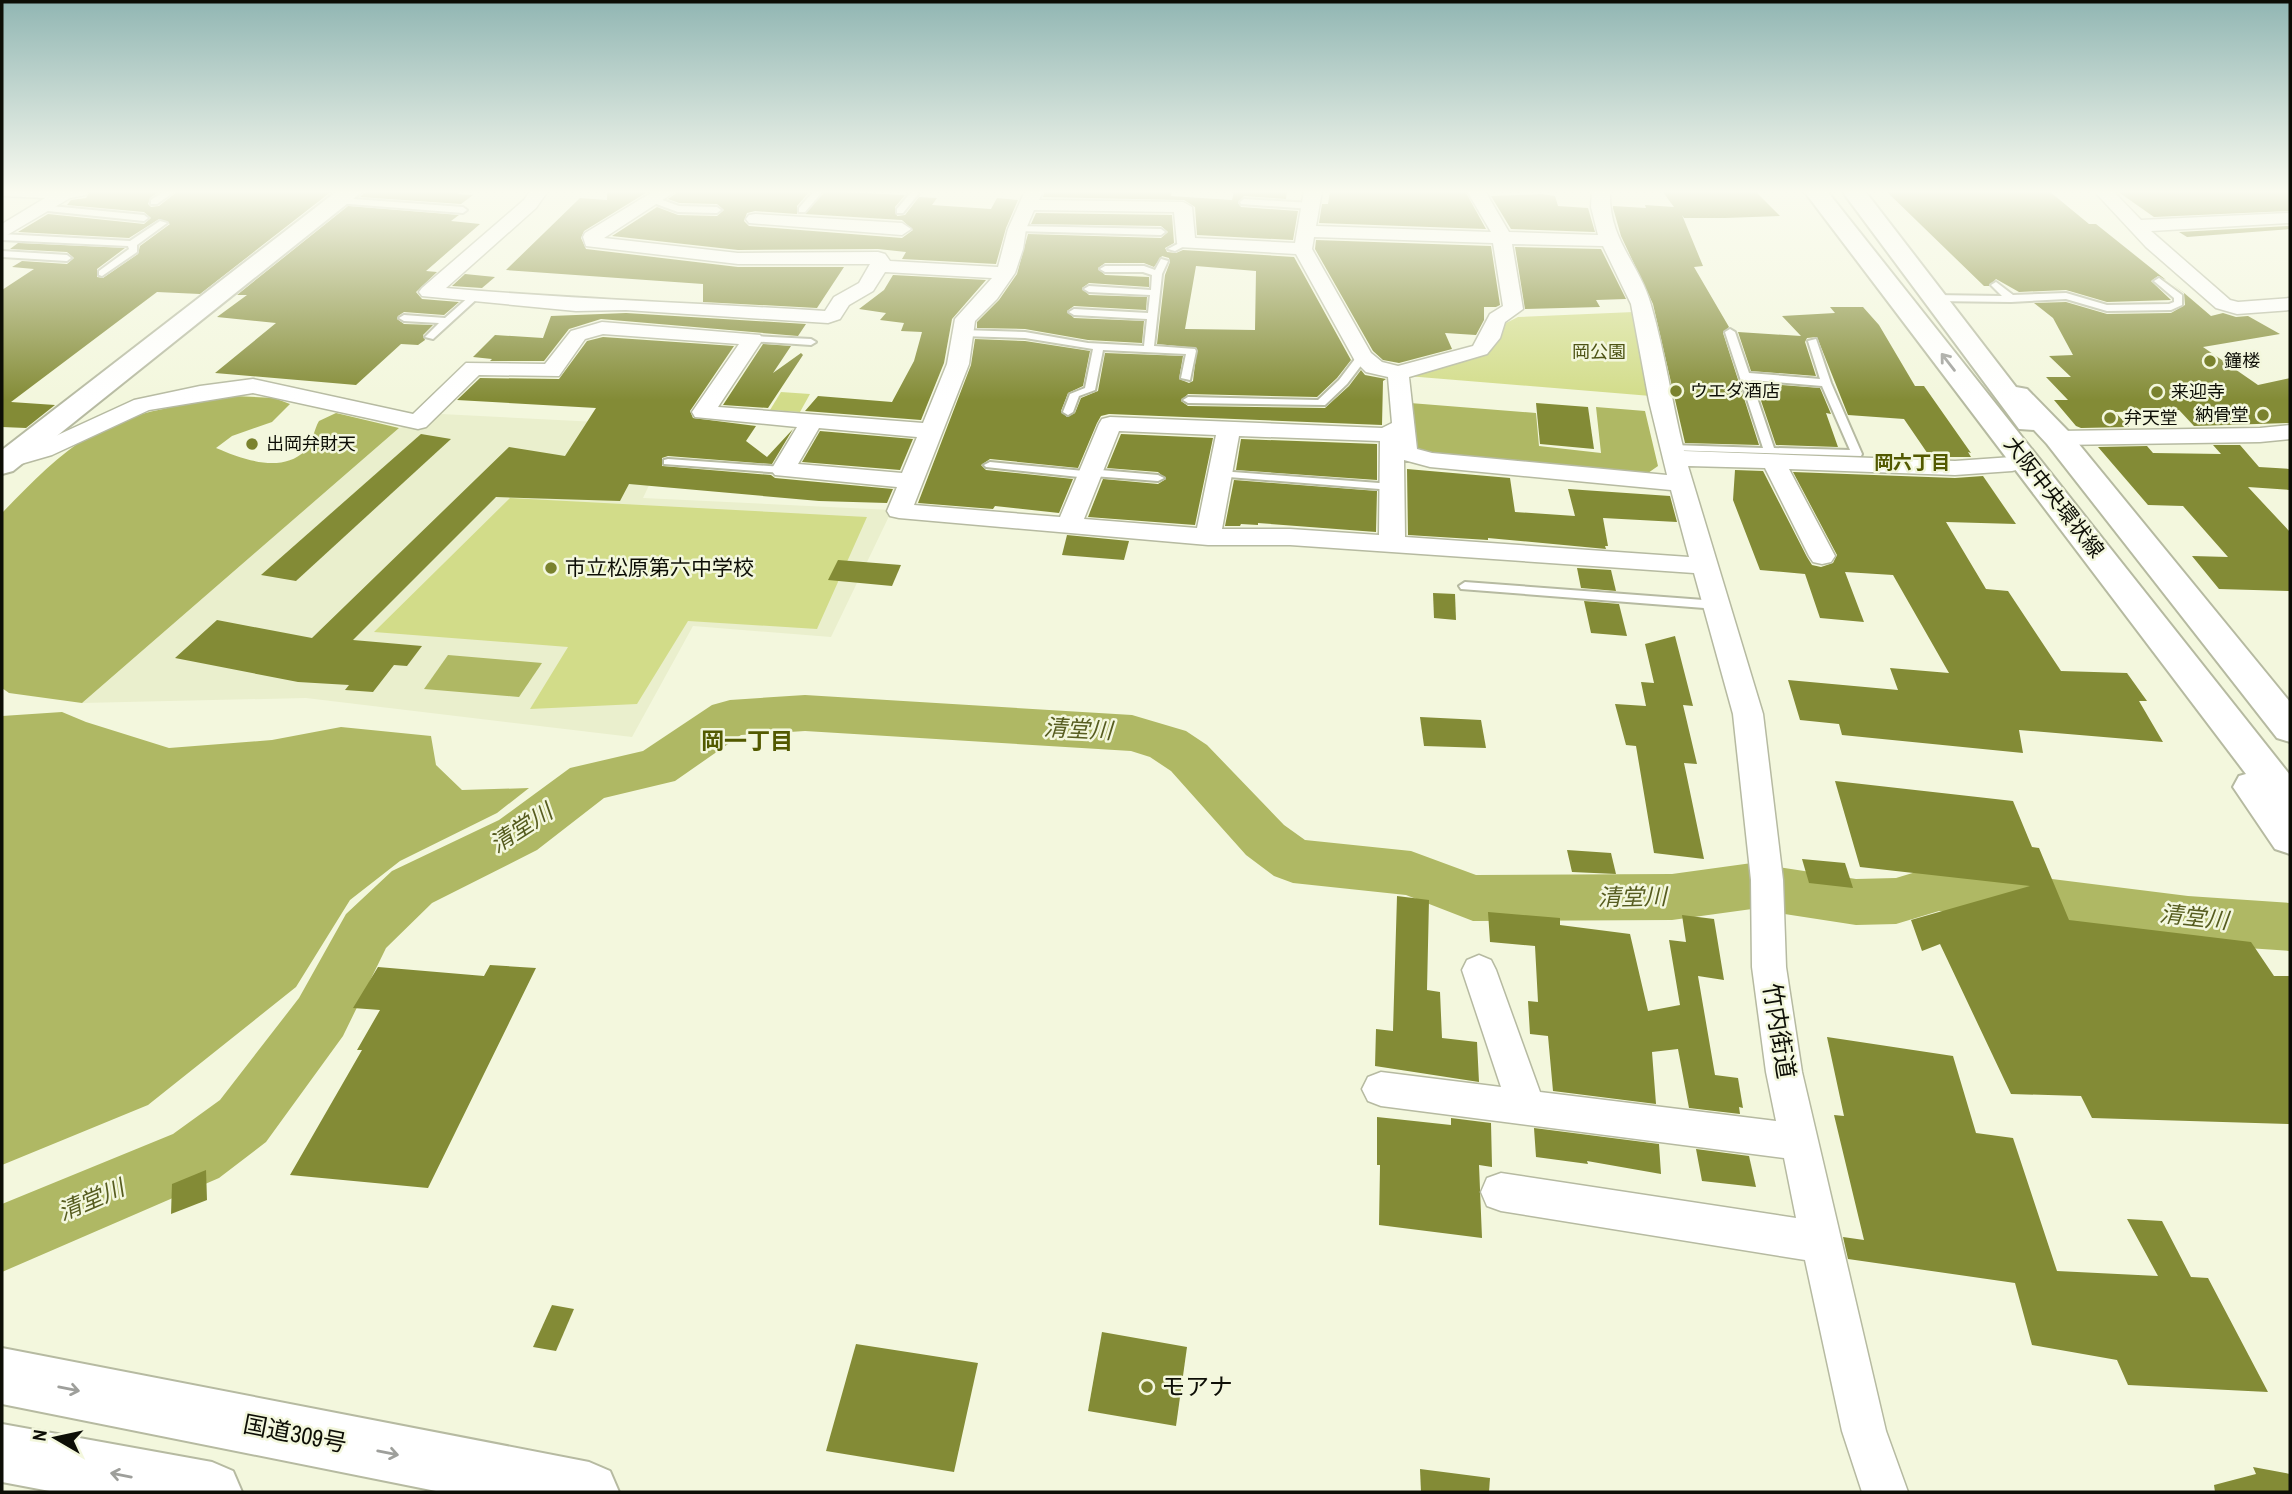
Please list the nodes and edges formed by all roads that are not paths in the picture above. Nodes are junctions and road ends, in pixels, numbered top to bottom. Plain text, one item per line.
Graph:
1 (119, 261) edge
2 (263, 261) edge
3 (465, 261) edge
4 (880, 261) edge
5 (1009, 261) edge
6 (1164, 261) dead end
7 (1314, 261) edge
8 (1506, 261) edge
9 (1620, 261) edge
10 (1869, 261) edge
11 (1905, 261) edge
12 (2175, 261) edge
13 (879, 266) junction
14 (1105, 269) dead end
15 (1005, 272) junction
16 (102, 273) dead end
17 (1157, 274) junction
18 (2159, 281) dead end
19 (1997, 285) dead end
20 (1089, 289) dead end
21 (1155, 293) junction
22 (474, 296) junction
23 (1933, 298) junction
24 (2011, 299) junction
25 (2290, 304) edge
26 (1074, 312) dead end
27 (1153, 316) junction
28 (404, 318) dead end
29 (447, 321) junction
30 (1730, 332) dead end
31 (962, 333) junction
32 (430, 337) dead end
33 (753, 339) junction
34 (1813, 341) dead end
35 (811, 342) dead end
36 (1099, 346) junction
37 (1972, 348) junction
38 (1149, 349) junction
39 (1362, 357) junction
40 (1398, 373) junction
41 (1745, 376) junction
42 (1186, 378) dead end
43 (1826, 383) junction
44 (1188, 400) dead end
45 (1400, 404) junction
46 (1068, 412) dead end
47 (1990, 415) junction
48 (813, 421) junction
49 (1229, 428) junction
50 (932, 431) junction
51 (2290, 432) edge
52 (1392, 435) junction
53 (2058, 438) junction
54 (1673, 453) junction
55 (1772, 456) junction
56 (668, 462) dead end
57 (4, 463) edge
58 (2012, 464) junction
59 (990, 465) dead end
60 (783, 470) junction
61 (1089, 473) junction
62 (1220, 474) junction
63 (1158, 478) dead end
64 (910, 481) junction
65 (1681, 484) junction
66 (1392, 487) junction
67 (1070, 524) junction
68 (1208, 537) junction
69 (1392, 546) junction
70 (1822, 556) dead end
71 (1705, 566) junction
72 (1465, 586) dead end
73 (1717, 605) junction
74 (2290, 728) edge
75 (2290, 760) edge
76 (2290, 803) edge
77 (2290, 838) edge
78 (1479, 970) dead end
79 (1381, 1089) dead end
80 (1527, 1108) junction
81 (1800, 1142) junction
82 (1501, 1192) dead end
83 (1822, 1242) junction
84 (2, 1376) edge
85 (2, 1452) edge
86 (212, 1492) edge
87 (589, 1492) edge
88 (1885, 1492) edge

1 - 16 lane
2 - 57 main road
3 - 22 street
4 - 13 street
5 - 15 street
6 - 17 lane
7 - 39 street
8 - 40 street
9 - 54 street
47 -> 10 main road, 大阪中央環状線
11 - 23 main road, 大阪中央環状線
12 - 25 street
13 - 15 street
13 - 22 street
14 - 17 lane
15 - 31 street
17 - 21 lane
18 - 24 lane
19 - 24 lane
20 - 21 lane
21 - 27 lane
22 - 29 lane
23 - 24 lane
23 - 37 main road, 大阪中央環状線
26 - 27 lane
27 - 38 lane
28 - 29 lane
29 - 32 lane
30 - 41 lane
31 - 36 lane
31 - 50 street
33 - 35 lane
33 - 48 street
33 - 57 street
34 - 43 lane
36 - 38 lane
36 - 46 lane
37 - 53 main road
37 - 75 main road, 大阪中央環状線
38 - 42 lane
39 - 40 street
39 - 44 lane
40 - 45 street
41 - 43 lane
41 - 55 lane
43 - 55 lane
45 - 52 street
45 - 65 street
47 - 58 main road
47 - 76 main road, 大阪中央環状線
48 - 50 street
48 - 60 street
49 - 52 street
49 - 61 street
49 - 62 street
50 - 64 street
51 - 53 street
52 - 66 street
53 - 74 main road
54 - 55 street
54 - 65 street
55 - 58 street
55 - 70 street
56 - 60 lane
58 - 77 main road
59 - 61 lane
60 - 64 street
61 - 63 lane
61 - 67 street
62 - 66 lane
62 - 68 street
64 - 67 street
65 - 71 street, 竹内街道
66 - 69 street
67 - 68 street
68 - 69 street
69 - 71 street
71 - 73 street, 竹内街道
72 - 73 lane
73 - 81 street, 竹内街道
78 - 80 street
79 - 80 street
80 - 81 street
81 - 83 street, 竹内街道
82 - 83 street
83 - 88 street, 竹内街道
84 -> 87 main road, 国道309号
86 -> 85 main road

